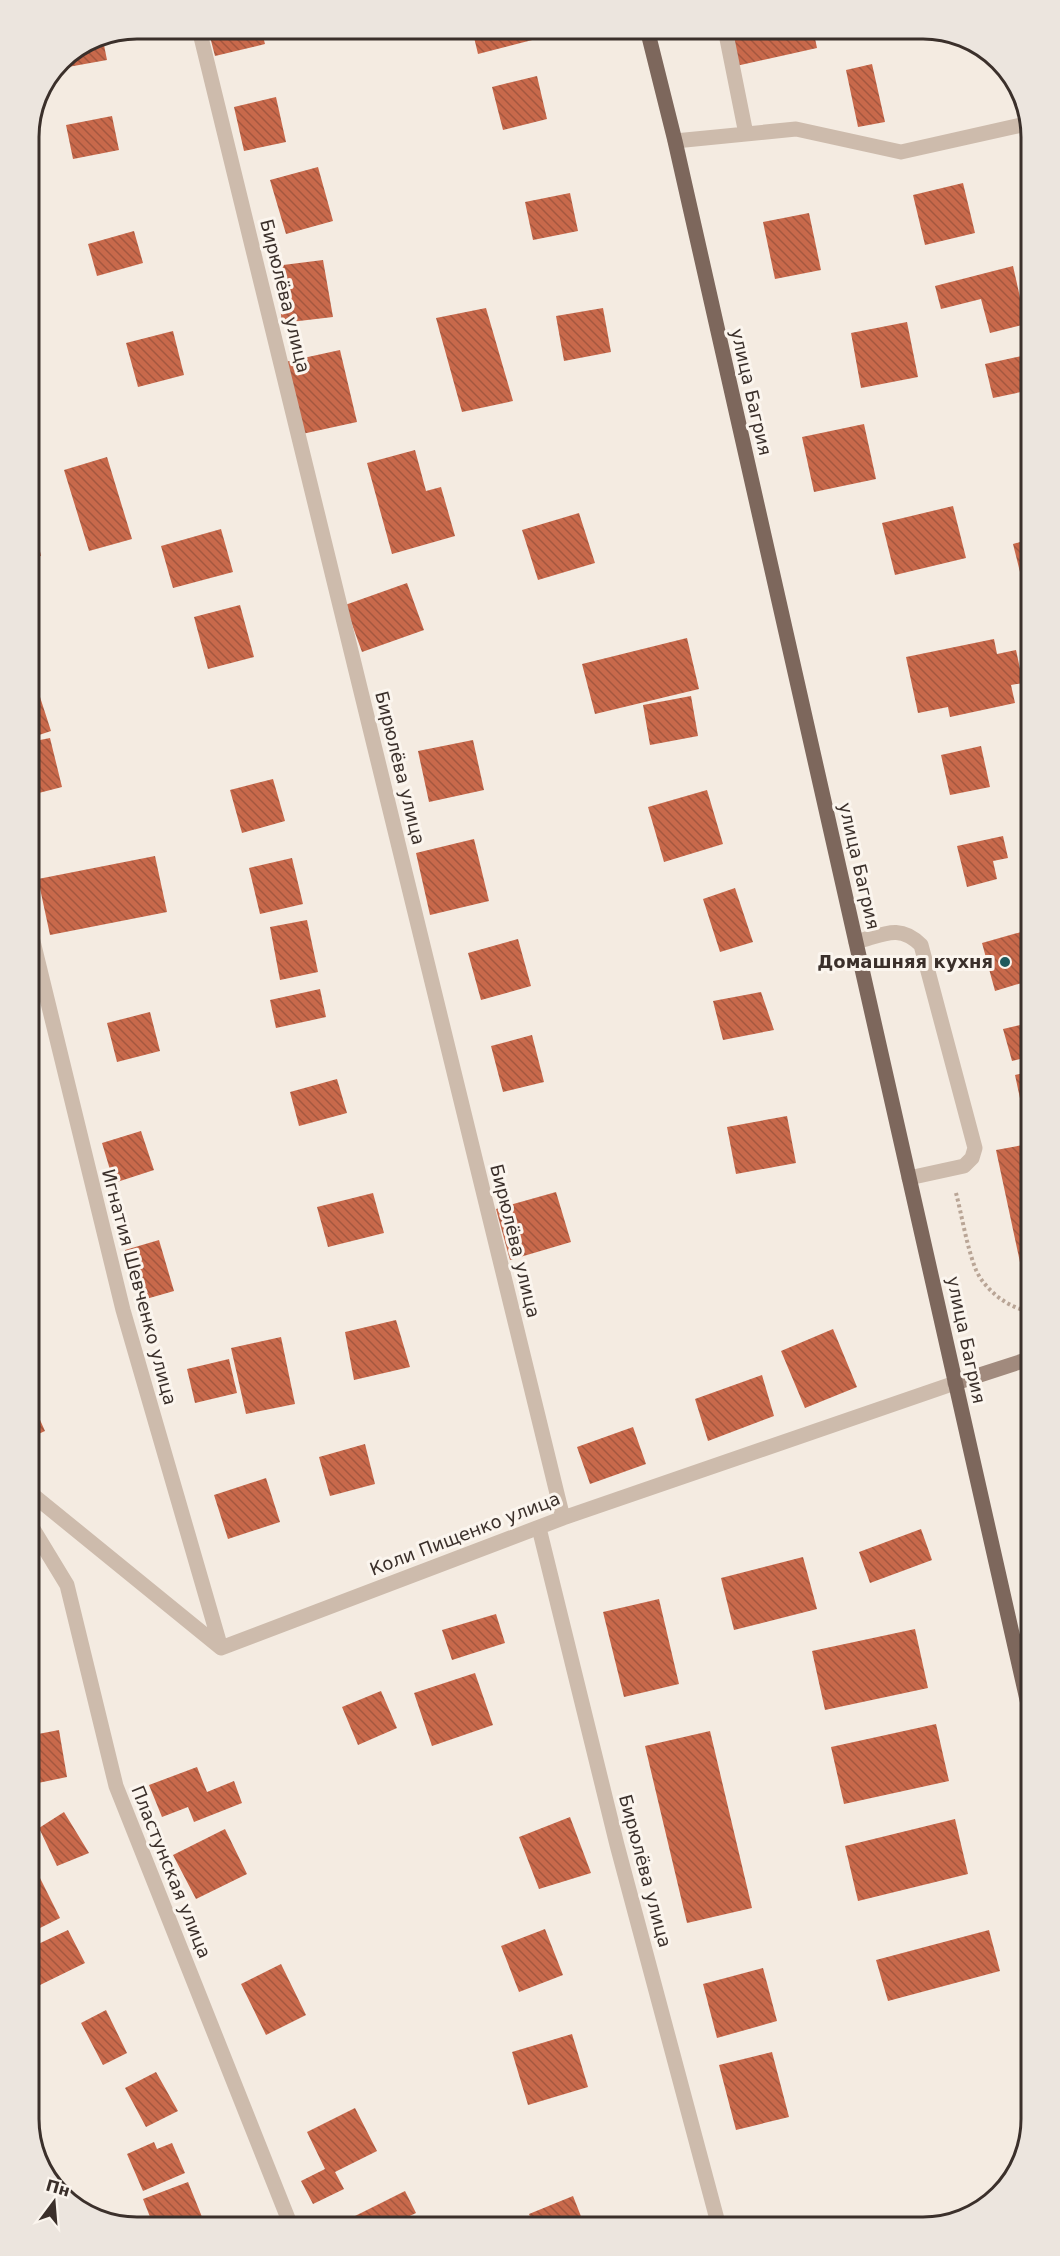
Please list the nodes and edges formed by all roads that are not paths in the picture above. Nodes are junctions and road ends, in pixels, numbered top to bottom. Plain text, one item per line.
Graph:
1 (203, 39) edge
2 (650, 39) edge
3 (727, 39) edge
4 (1020, 125) edge
5 (746, 134) junction
6 (675, 141) junction
7 (856, 942) junction
8 (39, 966) edge
9 (909, 1178) junction
10 (1021, 1362) edge
11 (955, 1383) junction
12 (39, 1500) edge
13 (563, 1518) junction
14 (539, 1528) junction
15 (39, 1539) edge
16 (221, 1648) junction
17 (1021, 1648) edge
18 (287, 2217) edge
19 (716, 2217) edge

1 - 13 street, Бирюлёва улица
2 - 6 main road, улица Багрия
3 - 5 street
4 - 5 street
5 - 6 street
6 - 7 main road, улица Багрия
7 - 9 main road, улица Багрия
7 - 9 street
8 - 16 street, Игнатия Шевченко улица
9 - 11 main road, улица Багрия
10 - 11 main road
11 - 13 street, Коли Пищенко улица
11 - 17 main road, улица Багрия
12 - 16 street
13 - 14 street, Коли Пищенко улица
14 - 16 street, Коли Пищенко улица
14 - 19 street, Бирюлёва улица
15 - 18 street, Пластунская улица

